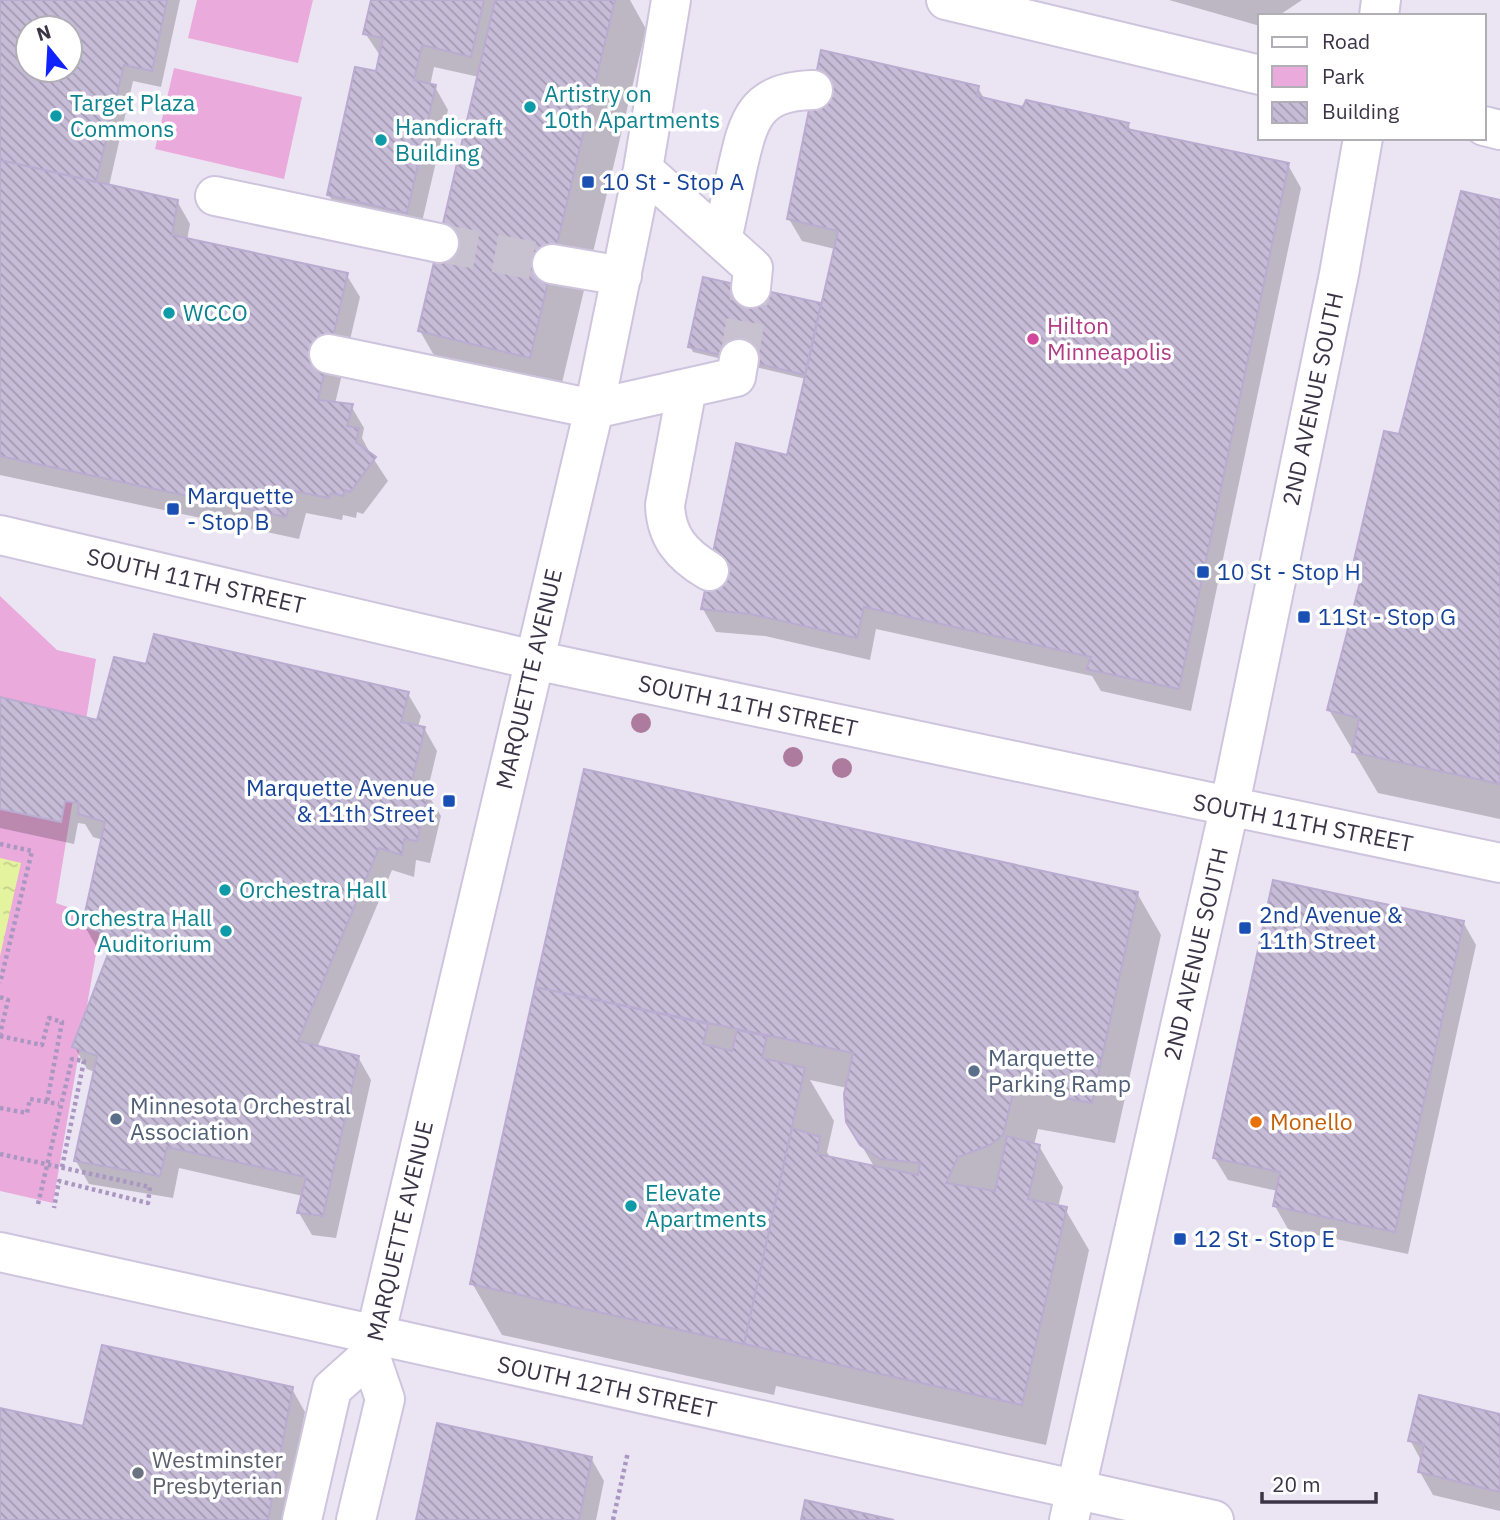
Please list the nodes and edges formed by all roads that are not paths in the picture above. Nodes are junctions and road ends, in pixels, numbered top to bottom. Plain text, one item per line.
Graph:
1 (671, 0) edge
2 (946, 0) edge
3 (1258, 75) edge
4 (813, 90) dead end
5 (1363, 140) edge
6 (643, 169) junction
7 (215, 196) dead end
8 (722, 240) junction
9 (439, 243) tunnel mouth
10 (552, 264) tunnel mouth
11 (622, 276) junction
12 (751, 288) tunnel mouth
13 (329, 354) dead end
14 (739, 359) tunnel mouth
15 (687, 388) junction
16 (594, 409) junction
17 (0, 535) edge
18 (709, 571) dead end
19 (534, 660) junction
20 (1229, 809) junction
21 (1500, 863) edge
22 (0, 1252) edge
23 (372, 1346) junction
24 (1077, 1510) edge
25 (302, 1520) edge
26 (356, 1520) edge
27 (1214, 1520) edge

1 - 6 street, MARQUETTE AVENUE
2 - 3 street
4 - 8 street
5 - 20 street, 2ND AVENUE SOUTH
6 - 8 street
6 - 11 street, MARQUETTE AVENUE
7 - 9 street
8 - 12 street
10 - 11 street
11 - 16 street, MARQUETTE AVENUE
13 - 16 street
14 - 15 street
15 - 16 street
15 - 18 street
16 - 19 street, MARQUETTE AVENUE
17 - 19 street, SOUTH 11TH STREET
19 - 20 street, SOUTH 11TH STREET
19 - 23 street, MARQUETTE AVENUE
20 - 21 street, SOUTH 11TH STREET
20 - 24 street, 2ND AVENUE SOUTH
22 - 23 street, SOUTH 12TH STREET
23 - 24 street, SOUTH 12TH STREET
23 - 25 street, MARQUETTE AVENUE
23 - 26 street, MARQUETTE AVENUE
24 - 27 street, SOUTH 12TH STREET

